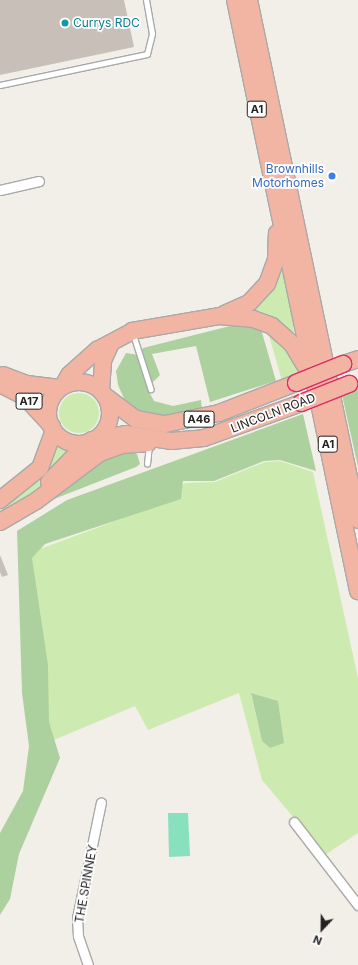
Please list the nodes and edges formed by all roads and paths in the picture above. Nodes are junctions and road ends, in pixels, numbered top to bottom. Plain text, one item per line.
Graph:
1 (146, 0) edge
2 (235, 0) edge
3 (249, 0) edge
4 (0, 84) edge
5 (39, 181) dead end
6 (0, 190) edge
7 (277, 202) junction
8 (219, 316) junction
9 (132, 331) junction
10 (111, 343) junction
11 (351, 362) edge
12 (0, 374) edge
13 (353, 382) edge
14 (0, 384) edge
15 (315, 384) junction
16 (62, 387) junction
17 (150, 389) dead end
18 (103, 394) junction
19 (53, 428) junction
20 (90, 441) junction
21 (171, 441) junction
22 (149, 443) junction
23 (147, 464) dead end
24 (348, 473) junction
25 (358, 491) edge
26 (0, 500) edge
27 (21, 511) junction
28 (358, 520) edge
29 (0, 522) edge
30 (358, 591) edge
31 (101, 802) dead end
32 (294, 822) dead end
33 (358, 905) edge
34 (88, 965) edge

1 - 4 lane
2 - 7 highway, A1
3 - 24 highway, A1
5 - 6 street
7 - 8 highway
7 - 15 highway, A1
8 - 9 highway
8 - 15 highway
9 - 10 highway
9 - 17 lane
10 - 16 highway
10 - 18 highway
11 - 18 highway, LINCOLN ROAD / A46, bridge
12 - 16 highway, A17
13 - 21 highway, LINCOLN ROAD / A46, bridge
14 - 19 highway, A17
15 - 30 highway, A1
16 - 18 highway
16 - 19 highway
18 - 20 highway
19 - 20 highway
19 - 26 highway
20 - 21 highway, LINCOLN ROAD / A46
20 - 27 highway, A46
21 - 22 highway, A46
22 - 23 lane
22 - 27 highway, A46
24 - 25 highway
24 - 28 highway, A1
27 - 29 highway, A46
31 - 34 street, THE SPINNEY
32 - 33 street

